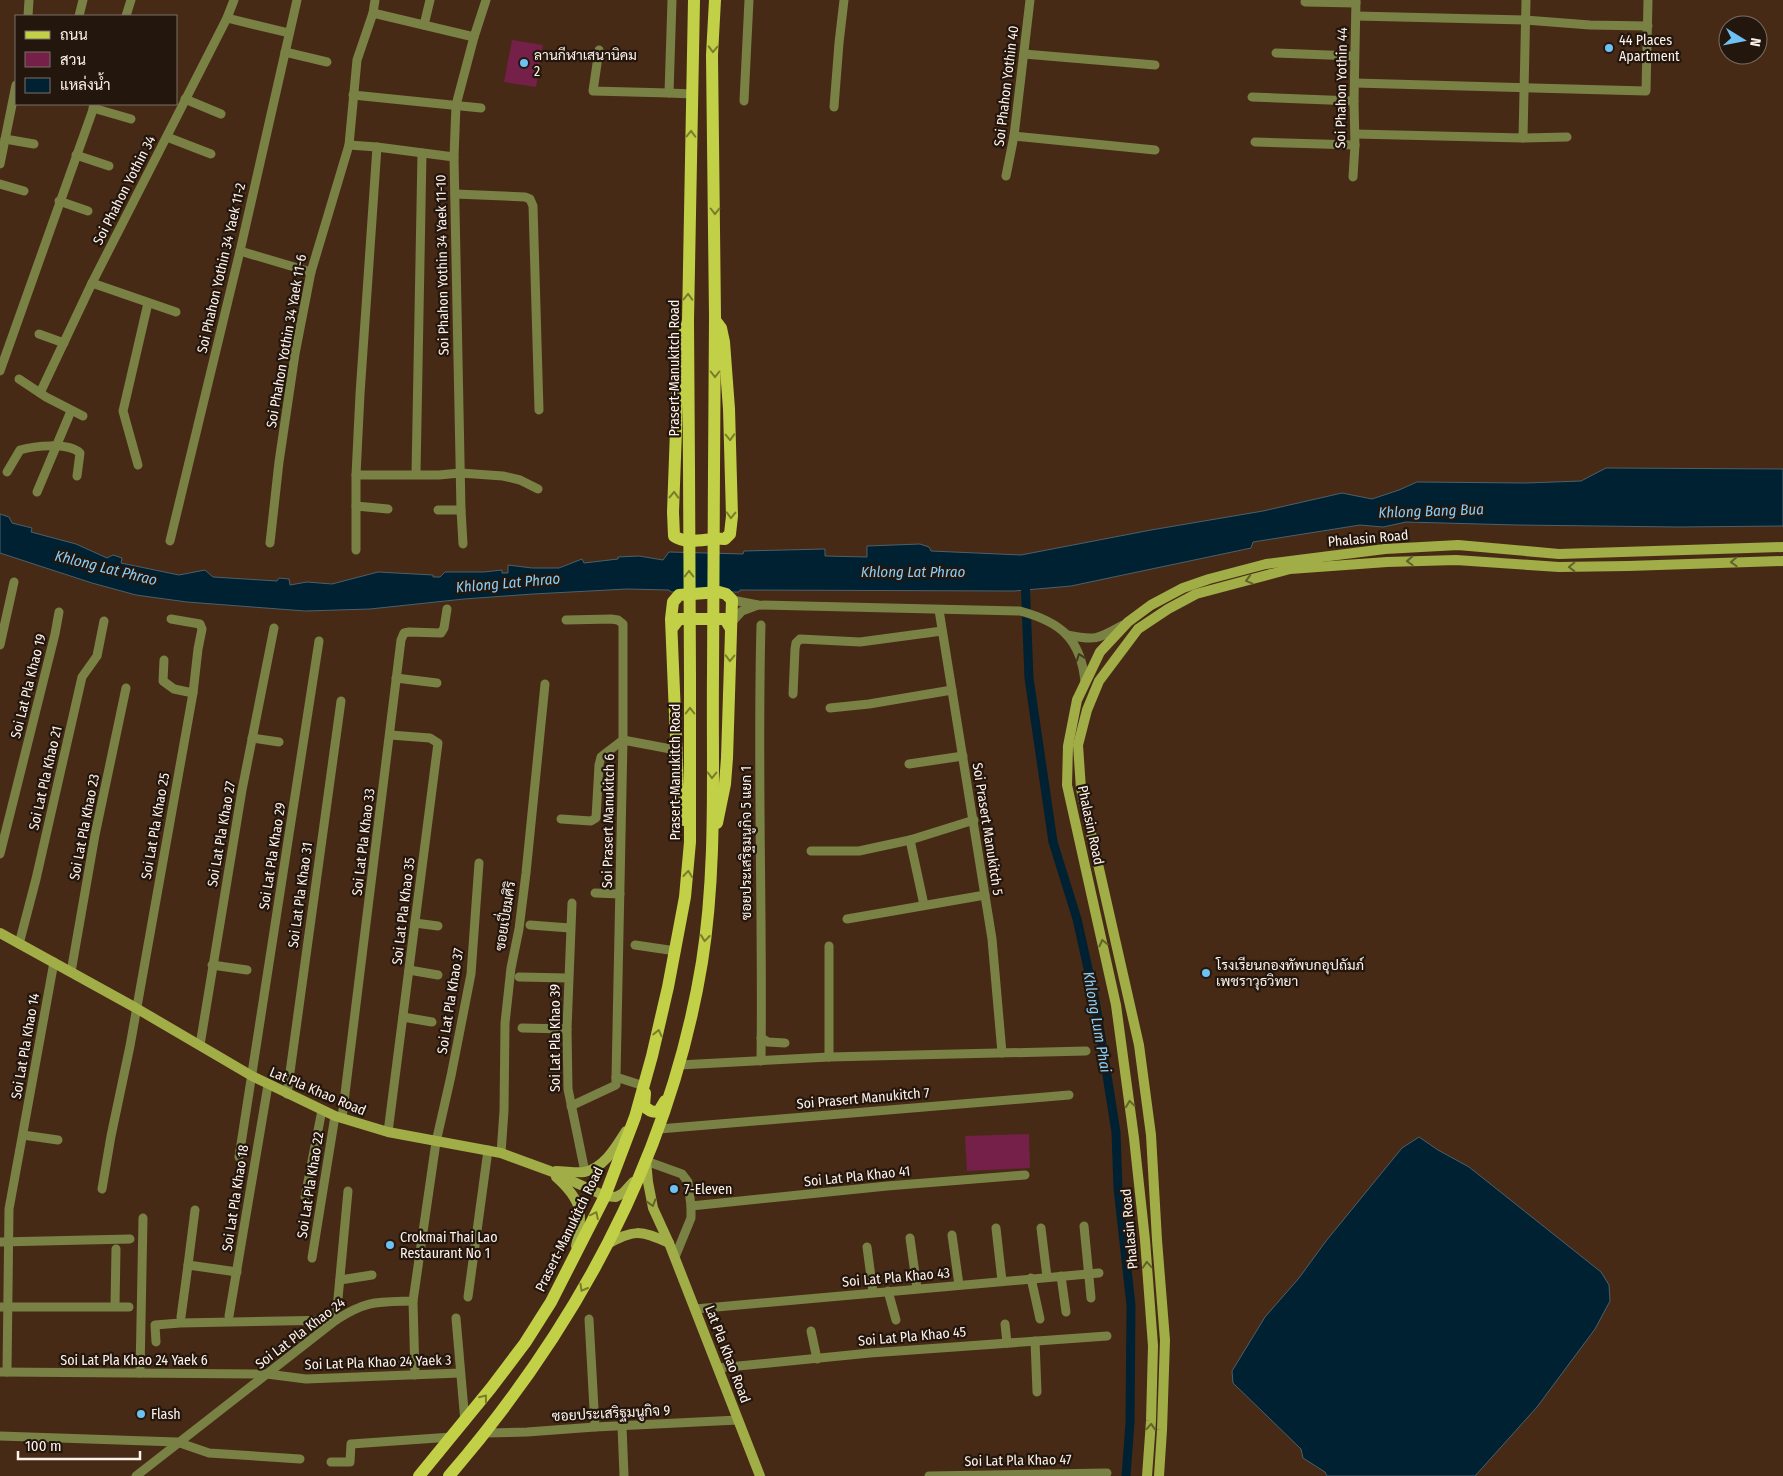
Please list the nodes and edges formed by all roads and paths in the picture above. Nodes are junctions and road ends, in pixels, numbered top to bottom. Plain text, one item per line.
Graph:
1 (29, 0) edge
2 (84, 0) edge
3 (131, 0) edge
4 (234, 0) edge
5 (297, 0) edge
6 (375, 0) edge
7 (430, 0) edge
8 (486, 0) edge
9 (672, 0) edge
10 (694, 0) edge
11 (715, 0) edge
12 (749, 0) edge
13 (844, 0) edge
14 (1030, 0) edge
15 (1526, 0) edge
16 (1648, 0) edge
17 (1356, 1) edge
18 (1306, 2) dead end
19 (373, 13) junction
20 (28, 15) edge
21 (79, 15) edge
22 (126, 15) edge
23 (1356, 16) junction
24 (227, 18) junction
25 (1525, 20) junction
26 (424, 25) junction
27 (1648, 26) junction
28 (289, 33) junction
29 (474, 37) junction
30 (598, 50) dead end
31 (285, 52) junction
32 (1276, 53) dead end
33 (1024, 54) junction
34 (1354, 56) junction
35 (327, 62) dead end
36 (1155, 65) dead end
37 (1355, 83) junction
38 (1523, 87) junction
39 (15, 90) edge
40 (669, 93) junction
41 (692, 94) junction
42 (353, 95) junction
43 (1252, 97) dead end
44 (186, 99) junction
45 (744, 101) dead end
46 (1354, 101) junction
47 (456, 105) junction
48 (94, 106) edge
49 (834, 107) dead end
50 (481, 108) dead end
51 (220, 114) dead end
52 (131, 119) dead end
53 (1355, 134) junction
54 (1014, 136) junction
55 (167, 137) junction
56 (1567, 137) dead end
57 (1523, 138) junction
58 (5, 139) junction
59 (1255, 142) dead end
60 (34, 144) dead end
61 (349, 145) junction
62 (1355, 145) junction
63 (377, 147) junction
64 (1155, 150) dead end
65 (422, 153) junction
66 (211, 154) dead end
67 (76, 155) junction
68 (454, 157) junction
69 (0, 164) edge
70 (109, 166) dead end
71 (1006, 176) dead end
72 (1353, 177) dead end
73 (0, 184) edge
74 (24, 191) dead end
75 (455, 194) junction
76 (59, 201) junction
77 (88, 211) dead end
78 (240, 251) junction
79 (310, 272) junction
80 (92, 283) junction
81 (148, 302) junction
82 (176, 312) dead end
83 (715, 320) junction
84 (688, 321) junction
85 (39, 334) dead end
86 (64, 342) junction
87 (0, 371) edge
88 (19, 379) dead end
89 (40, 393) junction
90 (539, 410) dead end
91 (71, 411) junction
92 (83, 416) dead end
93 (56, 446) junction
94 (138, 465) dead end
95 (7, 472) dead end
96 (460, 473) junction
97 (416, 474) junction
98 (356, 475) junction
99 (77, 476) dead end
100 (538, 489) dead end
101 (37, 492) dead end
102 (356, 506) junction
103 (388, 509) dead end
104 (438, 510) dead end
105 (461, 510) junction
106 (170, 541) dead end
107 (270, 543) dead end
108 (463, 544) dead end
109 (1783, 548) edge
110 (356, 550) dead end
111 (1628, 551) junction
112 (1783, 561) edge
113 (1628, 566) junction
114 (14, 582) dead end
115 (732, 600) junction
116 (758, 605) junction
117 (447, 609) dead end
118 (939, 610) junction
119 (59, 612) dead end
120 (171, 619) dead end
121 (566, 620) dead end
122 (104, 621) dead end
123 (1128, 622) junction
124 (761, 625) dead end
125 (731, 626) junction
126 (274, 628) dead end
127 (672, 628) junction
128 (942, 632) junction
129 (1067, 635) junction
130 (319, 641) dead end
131 (0, 645) edge
132 (164, 660) dead end
133 (396, 678) junction
134 (1085, 682) junction
135 (437, 683) dead end
136 (545, 684) dead end
137 (126, 688) dead end
138 (952, 690) junction
139 (193, 693) junction
140 (793, 694) dead end
141 (341, 700) dead end
142 (830, 708) dead end
143 (390, 735) junction
144 (252, 738) junction
145 (624, 740) junction
146 (279, 742) dead end
147 (676, 750) junction
148 (963, 756) junction
149 (909, 764) dead end
150 (561, 819) dead end
151 (974, 820) junction
152 (910, 840) junction
153 (690, 842) junction
154 (712, 843) junction
155 (811, 851) dead end
156 (0, 854) edge
157 (479, 863) dead end
158 (595, 893) dead end
159 (620, 894) junction
160 (985, 895) junction
161 (572, 903) dead end
162 (924, 905) junction
163 (847, 919) dead end
164 (415, 923) junction
165 (530, 925) dead end
166 (438, 926) dead end
167 (570, 928) junction
168 (0, 933) edge
169 (19, 944) junction
170 (635, 945) dead end
171 (829, 946) dead end
172 (676, 951) junction
173 (54, 962) junction
174 (212, 966) junction
175 (247, 970) dead end
176 (409, 970) junction
177 (71, 972) junction
178 (438, 975) dead end
179 (519, 977) dead end
180 (568, 978) junction
181 (136, 1008) junction
182 (403, 1017) junction
183 (432, 1022) dead end
184 (522, 1028) dead end
185 (567, 1029) junction
186 (761, 1038) junction
187 (785, 1043) dead end
188 (200, 1045) junction
189 (1086, 1050) dead end
190 (1002, 1053) junction
191 (652, 1056) junction
192 (829, 1057) junction
193 (761, 1061) junction
194 (678, 1068) junction
195 (252, 1076) junction
196 (616, 1076) junction
197 (268, 1085) junction
198 (644, 1086) junction
199 (287, 1094) junction
200 (1069, 1095) dead end
201 (571, 1106) junction
202 (322, 1110) junction
203 (339, 1117) junction
204 (635, 1117) junction
205 (659, 1129) junction
206 (388, 1132) junction
207 (23, 1135) junction
208 (58, 1140) dead end
209 (436, 1142) junction
210 (488, 1150) junction
211 (501, 1152) junction
212 (240, 1157) dead end
213 (644, 1166) junction
214 (550, 1171) junction
215 (585, 1172) junction
216 (1025, 1175) dead end
217 (102, 1189) dead end
218 (348, 1191) dead end
219 (605, 1196) junction
220 (305, 1197) dead end
221 (691, 1206) junction
222 (195, 1210) dead end
223 (143, 1218) dead end
224 (1084, 1226) dead end
225 (996, 1228) dead end
226 (1041, 1228) dead end
227 (952, 1235) dead end
228 (910, 1238) dead end
229 (130, 1239) dead end
230 (4, 1242) edge
231 (669, 1242) junction
232 (606, 1245) junction
233 (866, 1246) dead end
234 (116, 1249) dead end
235 (312, 1258) dead end
236 (675, 1258) junction
237 (572, 1262) junction
238 (188, 1264) junction
239 (237, 1272) junction
240 (1094, 1273) junction
241 (372, 1275) dead end
242 (1061, 1276) junction
243 (1047, 1277) junction
244 (1031, 1278) junction
245 (340, 1280) junction
246 (1002, 1281) junction
247 (959, 1285) junction
248 (916, 1288) junction
249 (888, 1291) junction
250 (873, 1292) junction
251 (468, 1297) dead end
252 (1091, 1298) dead end
253 (413, 1301) junction
254 (114, 1306) junction
255 (4, 1307) edge
256 (129, 1307) dead end
257 (695, 1309) junction
258 (1066, 1312) dead end
259 (229, 1316) dead end
260 (181, 1318) dead end
261 (456, 1318) dead end
262 (1040, 1318) dead end
263 (589, 1319) dead end
264 (336, 1320) junction
265 (896, 1320) dead end
266 (1005, 1324) dead end
267 (811, 1331) dead end
268 (1108, 1336) dead end
269 (1035, 1341) junction
270 (156, 1342) dead end
271 (1007, 1343) junction
272 (817, 1359) junction
273 (718, 1368) junction
274 (4, 1372) edge
275 (460, 1373) junction
276 (140, 1374) junction
277 (267, 1374) junction
278 (415, 1375) junction
279 (1037, 1392) dead end
280 (738, 1420) junction
281 (465, 1422) junction
282 (595, 1426) junction
283 (622, 1426) junction
284 (486, 1433) junction
285 (0, 1436) edge
286 (452, 1437) junction
287 (177, 1442) junction
288 (300, 1459) dead end
289 (331, 1462) dead end
290 (1107, 1472) dead end
291 (136, 1476) edge
292 (419, 1476) edge
293 (448, 1476) edge
294 (624, 1476) edge
295 (760, 1476) edge
296 (929, 1476) edge
297 (959, 1476) edge
298 (1147, 1476) edge
299 (1159, 1476) edge

1 - 20 street
2 - 21 street
3 - 22 street
4 - 24 street, Soi Phahon Yothin 34
5 - 28 street, Soi Phahon Yothin 34 Yaek 11-2
6 - 19 street, Soi Phahon Yothin 34 Yaek 11-6
7 - 26 street
8 - 29 street, Soi Phahon Yothin 34 Yaek 11-10
9 - 40 street
10 - 41 main road, Prasert-Manukitch Road
11 -> 83 main road
12 - 45 street
13 - 49 street
14 - 33 street, Soi Phahon Yothin 40
15 - 25 street
16 - 27 street
17 - 18 street
17 - 23 street, Soi Phahon Yothin 44
19 - 26 street
19 - 42 street, Soi Phahon Yothin 34 Yaek 11-6
23 - 25 street
23 - 34 street, Soi Phahon Yothin 44
24 - 28 street
24 - 44 street, Soi Phahon Yothin 34
25 - 27 street
25 - 38 street
26 - 29 street
27 - 38 street
28 - 31 street, Soi Phahon Yothin 34 Yaek 11-2
29 - 47 street, Soi Phahon Yothin 34 Yaek 11-10
30 - 40 street
31 - 35 street
31 - 78 street, Soi Phahon Yothin 34 Yaek 11-2
32 - 34 street
33 - 36 street
33 - 54 street, Soi Phahon Yothin 40
34 - 37 street, Soi Phahon Yothin 44
37 - 38 street
37 - 46 street, Soi Phahon Yothin 44
38 - 57 street
39 - 58 street
40 - 41 street
84 -> 41 main road, Prasert-Manukitch Road
42 - 47 street
42 - 61 street, Soi Phahon Yothin 34 Yaek 11-6
43 - 46 street
44 - 51 street
44 - 55 street, Soi Phahon Yothin 34
46 - 53 street, Soi Phahon Yothin 44
47 - 50 street
47 - 68 street, Soi Phahon Yothin 34 Yaek 11-10
48 - 52 street
48 - 67 street
53 - 57 street
53 - 62 street, Soi Phahon Yothin 44
54 - 64 street
54 - 71 street, Soi Phahon Yothin 40
55 - 66 street
55 - 80 street, Soi Phahon Yothin 34
56 - 57 street
58 - 60 street
58 - 69 street
59 - 62 street
61 - 63 street
61 - 79 street, Soi Phahon Yothin 34 Yaek 11-6
62 - 72 street, Soi Phahon Yothin 44
63 - 65 street
63 - 98 street
65 - 68 street
65 - 97 street
67 - 70 street
67 - 76 street
68 - 75 street, Soi Phahon Yothin 34 Yaek 11-10
73 - 74 street
75 - 90 street
75 - 96 street, Soi Phahon Yothin 34 Yaek 11-10
76 - 77 street
76 - 87 street
78 - 79 street
78 - 106 street, Soi Phahon Yothin 34 Yaek 11-2
79 - 107 street, Soi Phahon Yothin 34 Yaek 11-6
80 - 81 street
80 - 86 street, Soi Phahon Yothin 34
81 - 82 street
81 - 94 street
83 -> 84 main road
83 -> 154 main road, bridge
153 -> 84 main road, Prasert-Manukitch Road, bridge
85 - 86 street
86 - 89 street, Soi Phahon Yothin 34
88 - 89 street
89 - 91 street
91 - 92 street
91 - 93 street
93 - 95 street
93 - 99 street
93 - 101 street
96 - 97 street
96 - 100 street
96 - 105 street, Soi Phahon Yothin 34 Yaek 11-10
97 - 98 street
98 - 102 street
102 - 103 street
102 - 110 street
104 - 105 street
105 - 108 street, Soi Phahon Yothin 34 Yaek 11-10
109 - 111 main road, Phalasin Road
111 - 113 main road
111 - 123 main road, Phalasin Road
112 -> 113 main road, Phalasin Road
113 -> 299 main road, Phalasin Road
114 - 131 street
115 - 116 street
115 - 125 main road
115 - 127 main road
116 - 118 street
116 - 125 street
117 - 133 street, Soi Lat Pla Khao 33
118 - 128 street, Soi Prasert Manukitch 5
118 - 129 street
119 - 156 street, Soi Lat Pla Khao 19
120 - 139 street, Soi Lat Pla Khao 25
121 - 145 street, Soi Prasert Manukitch 6
122 - 169 street, Soi Lat Pla Khao 21
123 - 129 street
123 - 134 main road, Phalasin Road
124 - 186 street, ซอยประเสริฐมนูกิจ 5 แยก 1
125 - 127 main road
125 -> 154 main road
126 - 144 street, Soi Lat Pla Khao 27
127 - 147 main road
128 - 138 street, Soi Prasert Manukitch 5
128 - 140 street
134 -> 129 street
130 - 195 street, Soi Lat Pla Khao 29
132 - 139 street
133 - 135 street
133 - 143 street, Soi Lat Pla Khao 33
298 -> 134 main road, Phalasin Road
136 - 211 street, ซอยเปี่ยมศิริ
137 - 177 street, Soi Lat Pla Khao 23
138 - 142 street
138 - 148 street, Soi Prasert Manukitch 5
139 - 181 street, Soi Lat Pla Khao 25
141 - 199 street, Soi Lat Pla Khao 31
143 - 164 street, Soi Lat Pla Khao 35
143 - 203 street, Soi Lat Pla Khao 33
144 - 146 street
144 - 174 street, Soi Lat Pla Khao 27
145 - 147 street
145 - 150 street
145 - 159 street, Soi Prasert Manukitch 6
147 - 153 main road
148 - 149 street
148 - 151 street, Soi Prasert Manukitch 5
151 - 152 street
151 - 160 street, Soi Prasert Manukitch 5
152 - 155 street
152 - 162 street
172 -> 153 main road, Prasert-Manukitch Road
154 -> 194 main road
157 - 209 street, Soi Lat Pla Khao 37
158 - 159 street
159 - 196 street, Soi Prasert Manukitch 6
160 - 162 street
160 - 190 street, Soi Prasert Manukitch 5
161 - 167 street, Soi Lat Pla Khao 39
162 - 163 street
164 - 166 street
164 - 176 street, Soi Lat Pla Khao 35
165 - 167 street
167 - 180 street, Soi Lat Pla Khao 39
168 - 169 main road, Lat Pla Khao Road
169 - 173 main road, Lat Pla Khao Road
170 - 172 street
171 - 192 street
191 -> 172 main road, Prasert-Manukitch Road
173 - 177 main road, Lat Pla Khao Road
173 - 207 street, Soi Lat Pla Khao 14
174 - 175 street
174 - 188 street, Soi Lat Pla Khao 27
176 - 178 street
176 - 182 street, Soi Lat Pla Khao 35
177 - 181 main road, Lat Pla Khao Road
179 - 180 street
180 - 185 street, Soi Lat Pla Khao 39
181 - 188 main road, Lat Pla Khao Road
181 - 217 street, Soi Lat Pla Khao 25
182 - 183 street
182 - 206 street, Soi Lat Pla Khao 35
184 - 185 street
185 - 201 street, Soi Lat Pla Khao 39
186 - 187 street
186 - 193 street, ซอยประเสริฐมนูกิจ 5 แยก 1
188 - 195 main road, Lat Pla Khao Road
189 - 190 street
190 - 192 street
191 - 194 main road
191 - 198 main road, Prasert-Manukitch Road
192 - 193 street
193 - 194 street
194 - 205 main road
195 - 197 main road, Lat Pla Khao Road
195 - 212 street, Soi Lat Pla Khao 29
196 - 198 street
196 - 201 street
197 - 199 main road, Lat Pla Khao Road
197 - 239 street, Soi Lat Pla Khao 18
198 - 204 main road, Prasert-Manukitch Road
199 - 202 main road, Lat Pla Khao Road
200 - 205 street, Soi Prasert Manukitch 7
201 - 215 street, Soi Lat Pla Khao 39
202 - 203 main road, Lat Pla Khao Road
202 - 220 street
203 - 206 main road, Lat Pla Khao Road
203 - 235 street, Soi Lat Pla Khao 22
204 - 215 main road
204 - 219 main road, Prasert-Manukitch Road
205 - 213 main road
206 - 209 main road, Lat Pla Khao Road
207 - 208 street
207 - 230 street, Soi Lat Pla Khao 14
209 - 210 main road, Lat Pla Khao Road
209 - 253 street
210 - 211 main road, Lat Pla Khao Road
210 - 251 street
211 - 214 main road, Lat Pla Khao Road
213 - 219 main road
213 - 221 street
213 -> 231 main road, Lat Pla Khao Road
213 - 232 main road
214 - 215 main road
214 - 219 main road, Lat Pla Khao Road
214 - 237 main road
216 - 221 street, Soi Lat Pla Khao 41
218 - 245 street
237 -> 219 main road, Prasert-Manukitch Road
221 - 236 street
222 - 238 street
223 - 276 street
224 - 240 street
225 - 246 street
226 - 243 street
227 - 247 street
228 - 248 street
229 - 230 street
230 - 255 street, Soi Lat Pla Khao 14
231 - 232 main road
231 - 236 main road, Lat Pla Khao Road
232 -> 284 main road
233 - 250 street
234 - 254 street
236 - 257 main road, Lat Pla Khao Road
281 -> 237 main road, Prasert-Manukitch Road
238 - 239 street
238 - 260 street
239 - 259 street, Soi Lat Pla Khao 18
240 - 242 street, Soi Lat Pla Khao 43
240 - 252 street
241 - 245 street
242 - 243 street, Soi Lat Pla Khao 43
242 - 258 street
243 - 244 street, Soi Lat Pla Khao 43
244 - 246 street, Soi Lat Pla Khao 43
244 - 262 street
245 - 264 street
246 - 247 street, Soi Lat Pla Khao 43
247 - 248 street, Soi Lat Pla Khao 43
248 - 249 street, Soi Lat Pla Khao 43
249 - 250 street, Soi Lat Pla Khao 43
249 - 265 street
250 - 257 street, Soi Lat Pla Khao 43
253 - 264 street, Soi Lat Pla Khao 24
253 - 278 street
254 - 255 street
254 - 256 street
255 - 274 street, Soi Lat Pla Khao 14
257 - 273 main road, Lat Pla Khao Road
261 - 275 street
263 - 282 street
264 - 270 street
264 - 277 street, Soi Lat Pla Khao 24
266 - 271 street
267 - 272 street
268 - 269 street, Soi Lat Pla Khao 45
269 - 271 street, Soi Lat Pla Khao 45
269 - 279 street
271 - 272 street, Soi Lat Pla Khao 45
272 - 273 street, Soi Lat Pla Khao 45
273 - 280 main road, Lat Pla Khao Road
274 - 276 street, Soi Lat Pla Khao 24 Yaek 6
275 - 278 street, Soi Lat Pla Khao 24 Yaek 3
275 - 281 street
276 - 277 street, Soi Lat Pla Khao 24 Yaek 6
277 - 278 street, Soi Lat Pla Khao 24 Yaek 3
277 - 287 street, Soi Lat Pla Khao 24
280 - 283 street, ซอยประเสริฐมนูกิจ 9
280 - 295 main road, Lat Pla Khao Road
281 - 286 main road, Prasert-Manukitch Road
282 - 283 street, ซอยประเสริฐมนูกิจ 9
282 - 284 street, ซอยประเสริฐมนูกิจ 9
283 - 294 street
284 - 293 main road
285 - 287 street
286 - 289 street
286 - 292 main road, Prasert-Manukitch Road
287 - 288 street
287 - 291 street, Soi Lat Pla Khao 24
290 - 297 street, Soi Lat Pla Khao 47
296 - 297 street, Soi Lat Pla Khao 47

